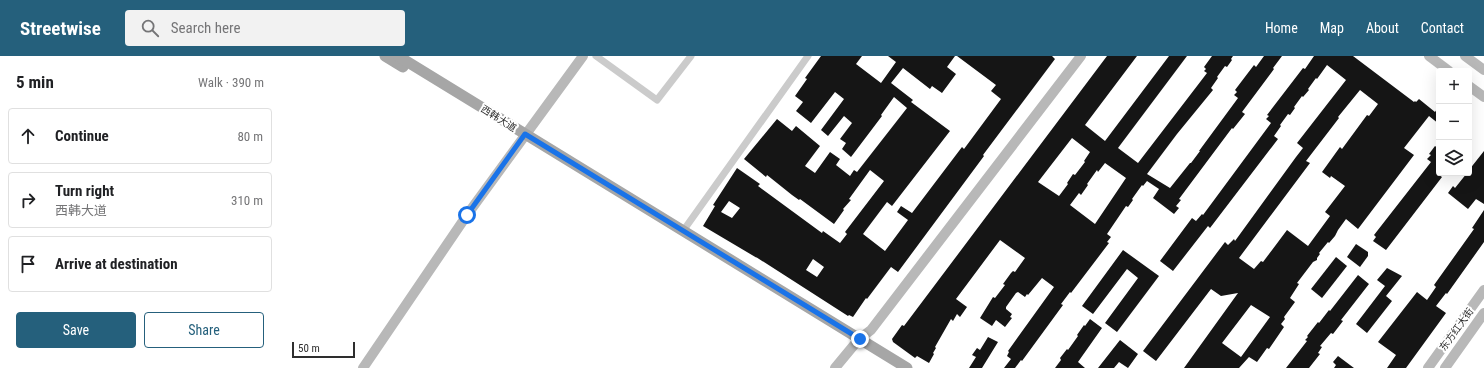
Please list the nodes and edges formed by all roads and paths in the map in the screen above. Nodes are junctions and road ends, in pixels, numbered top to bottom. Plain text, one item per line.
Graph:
1 (384, 56) edge
2 (398, 56) edge
3 (583, 56) edge
4 (596, 56) edge
5 (691, 56) edge
6 (808, 56) edge
7 (1081, 56) edge
8 (1429, 56) edge
9 (1465, 56) edge
10 (1445, 68) edge
11 (1484, 70) edge
12 (1472, 88) edge
13 (1484, 97) edge
14 (523, 137) junction
15 (683, 231) junction
16 (1484, 290) edge
17 (1484, 313) edge
18 (857, 342) junction
19 (363, 368) edge
20 (835, 368) edge
21 (894, 368) edge
22 (907, 368) edge
23 (1428, 368) edge
24 (1444, 368) edge

1 - 14 main road, 西韩大道
2 - 14 main road, 西韩大道
3 - 14 street
4 - 5 street
6 - 15 street
7 - 18 street
8 - 10 street
9 - 11 street
12 - 13 street
14 - 15 main road, 西韩大道
14 - 18 main road, 西韩大道
14 - 19 street
15 - 18 main road, 西韩大道
16 - 23 street, 东方红大街
17 - 24 street, 东方红大街
18 - 20 street
18 - 21 main road, 西韩大道
18 - 22 main road, 西韩大道

